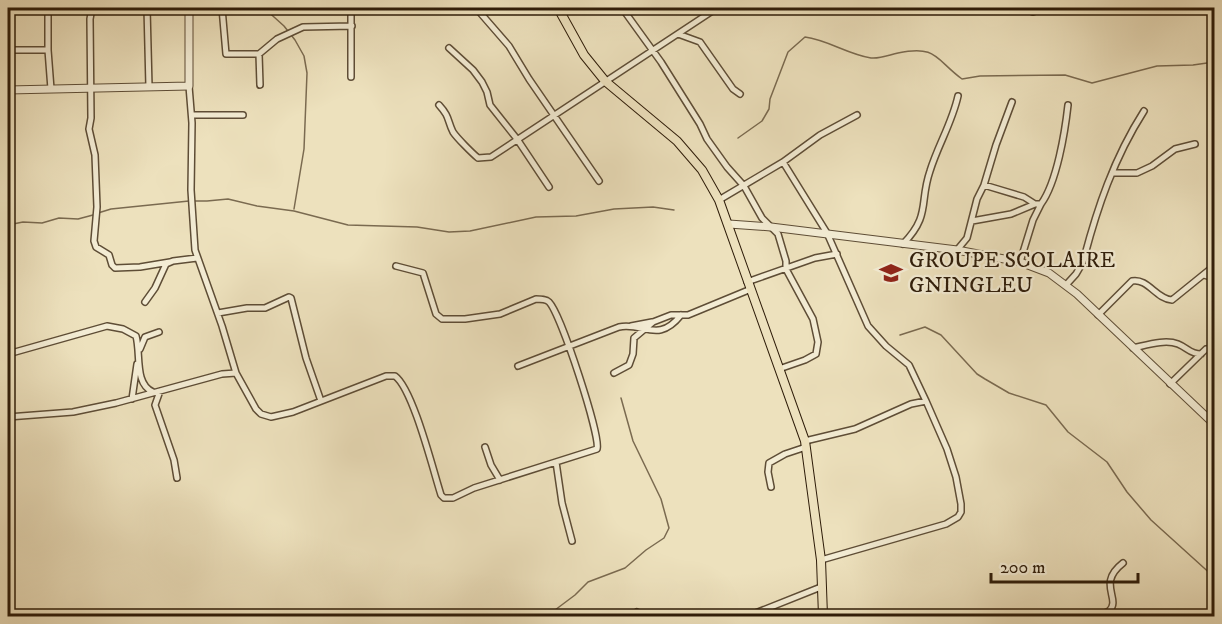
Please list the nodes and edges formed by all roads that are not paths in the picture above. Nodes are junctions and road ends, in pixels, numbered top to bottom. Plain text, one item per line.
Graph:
1 (48, 8) edge
2 (92, 8) edge
3 (147, 8) edge
4 (189, 8) edge
5 (222, 8) edge
6 (351, 8) edge
7 (476, 8) edge
8 (558, 8) edge
9 (622, 8) edge
10 (717, 8) edge
11 (1024, 8) edge
12 (1044, 8) edge
13 (352, 26) junction
14 (678, 34) junction
15 (449, 48) dead end
16 (8, 50) edge
17 (48, 50) junction
18 (652, 51) junction
19 (259, 54) junction
20 (351, 77) dead end
21 (605, 81) junction
22 (260, 85) dead end
23 (189, 86) junction
24 (149, 87) junction
25 (91, 88) junction
26 (8, 90) edge
27 (51, 90) junction
28 (740, 94) dead end
29 (958, 96) dead end
30 (1012, 102) dead end
31 (439, 105) dead end
32 (1068, 105) dead end
33 (1144, 111) dead end
34 (192, 115) junction
35 (243, 115) dead end
36 (554, 115) junction
37 (857, 115) dead end
38 (517, 139) junction
39 (1195, 144) dead end
40 (783, 162) junction
41 (1112, 172) junction
42 (599, 181) dead end
43 (984, 184) junction
44 (744, 186) junction
45 (549, 187) dead end
46 (719, 200) junction
47 (1038, 204) junction
48 (972, 221) junction
49 (729, 224) junction
50 (771, 227) junction
51 (827, 233) junction
52 (903, 244) junction
53 (957, 250) junction
54 (837, 254) junction
55 (197, 258) junction
56 (170, 262) junction
57 (1020, 262) junction
58 (396, 266) dead end
59 (1215, 266) edge
60 (786, 269) junction
61 (1204, 275) junction
62 (1215, 278) edge
63 (749, 285) junction
64 (1066, 285) junction
65 (145, 302) dead end
66 (218, 313) junction
67 (681, 315) junction
68 (1098, 315) junction
69 (652, 322) junction
70 (630, 326) junction
71 (642, 330) junction
72 (159, 332) dead end
73 (144, 339) junction
74 (137, 340) junction
75 (569, 345) junction
76 (1133, 348) junction
77 (1215, 348) edge
78 (8, 354) edge
79 (1201, 354) junction
80 (139, 355) junction
81 (518, 366) dead end
82 (779, 369) junction
83 (614, 373) dead end
84 (236, 374) junction
85 (1170, 384) junction
86 (160, 391) junction
87 (153, 392) junction
88 (132, 399) junction
89 (321, 401) junction
90 (927, 401) junction
91 (8, 417) edge
92 (1215, 424) edge
93 (805, 444) junction
94 (485, 447) dead end
95 (556, 462) junction
96 (177, 478) dead end
97 (500, 480) junction
98 (771, 487) dead end
99 (572, 541) dead end
100 (821, 560) junction
101 (1123, 563) dead end
102 (822, 587) junction
103 (637, 612) dead end
104 (1099, 615) edge
105 (644, 616) edge
106 (748, 616) edge
107 (823, 616) edge
108 (1076, 616) edge

1 - 17 street
2 - 25 street
3 - 24 street
4 - 23 street
5 - 19 street
6 - 13 street
7 - 36 street
8 - 21 main road
9 - 18 street
10 - 14 street
11 - 12 street
13 - 19 street
13 - 20 street
14 - 18 street
14 - 28 street
15 - 38 street
16 - 17 street
17 - 27 street
18 - 21 street
18 - 44 street
19 - 22 street
21 - 36 street
21 - 46 main road
23 - 24 street
23 - 34 street
24 - 25 street
25 - 27 street
25 - 56 street
26 - 27 street
29 - 52 street
30 - 43 street
31 - 38 street
32 - 47 street
33 - 41 street
34 - 35 street
34 - 55 street
36 - 38 street
36 - 42 street
37 - 40 street
38 - 45 street
39 - 41 street
40 - 44 street
40 - 51 street
41 - 64 street
43 - 47 street
43 - 48 street
44 - 46 street
44 - 50 street
46 - 49 main road
47 - 48 street
47 - 57 street
48 - 53 street
49 - 50 street
49 - 63 main road
50 - 51 street
50 - 60 street
51 - 52 street
51 - 54 street
52 - 53 street
53 - 57 street
54 - 60 street
54 - 90 street
55 - 56 street
55 - 66 street
56 - 65 street
57 - 64 street
58 - 75 street
59 - 61 street
60 - 63 street
60 - 82 street
61 - 62 street
61 - 68 street
63 - 67 street
63 - 82 main road
64 - 68 street
66 - 84 street
66 - 89 street
67 - 69 street
67 - 71 street
68 - 76 street
69 - 70 street
69 - 71 street
70 - 71 street
70 - 75 street
71 - 83 street
72 - 73 street
73 - 74 street
73 - 80 street
74 - 78 street
74 - 80 street
75 - 81 street
75 - 95 street
76 - 79 street
76 - 85 street
77 - 79 street
79 - 85 street
80 - 87 street
80 - 88 street
82 - 93 main road
84 - 86 street
84 - 89 street
85 - 92 street
86 - 87 street
86 - 96 street
87 - 88 street
88 - 91 street
89 - 97 street
90 - 93 street
90 - 100 street
93 - 98 street
93 - 100 main road
94 - 97 street
95 - 97 street
95 - 99 street
100 - 102 main road
101 - 104 street
102 - 106 street
102 - 107 main road
103 - 105 street
104 - 108 street

